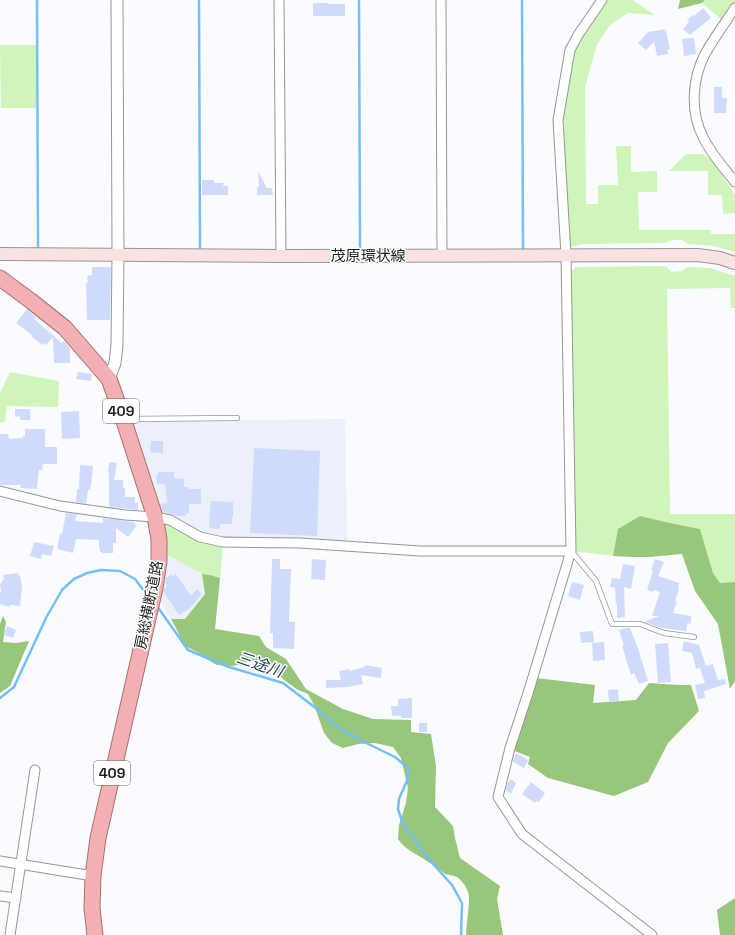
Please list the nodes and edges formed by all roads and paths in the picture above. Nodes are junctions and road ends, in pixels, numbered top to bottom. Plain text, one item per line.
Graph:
1 (117, 0) edge
2 (279, 0) edge
3 (441, 0) edge
4 (602, 0) edge
5 (735, 8) edge
6 (735, 182) edge
7 (0, 254) edge
8 (118, 255) junction
9 (442, 255) junction
10 (566, 255) junction
11 (281, 256) junction
12 (735, 263) edge
13 (0, 278) edge
14 (109, 379) junction
15 (237, 418) dead end
16 (124, 419) junction
17 (0, 491) edge
18 (155, 517) junction
19 (571, 550) junction
20 (694, 637) dead end
21 (35, 770) dead end
22 (0, 861) edge
23 (21, 865) junction
24 (93, 876) junction
25 (0, 896) edge
26 (16, 898) junction
27 (10, 935) edge
28 (95, 935) edge
29 (652, 935) edge

1 - 8 street
2 - 11 street
3 - 9 street
4 - 10 street
5 - 6 street
7 - 8 main road, 茂原環状線
8 - 11 main road, 茂原環状線
8 - 14 street
9 - 10 main road, 茂原環状線
9 - 11 main road, 茂原環状線
10 - 12 main road, 茂原環状線
10 - 19 street
13 - 14 highway, 房総横断道路 / 409
14 - 16 highway, 房総横断道路 / 409
15 - 16 lane
16 - 18 highway, 房総横断道路 / 409
17 - 18 street
18 - 19 street
18 - 24 highway, 房総横断道路 / 409
19 - 20 lane
19 - 29 street
21 - 23 street
22 - 23 street
23 - 24 street
23 - 26 street
24 - 28 highway, 房総横断道路 / 409
25 - 26 street
26 - 27 street

